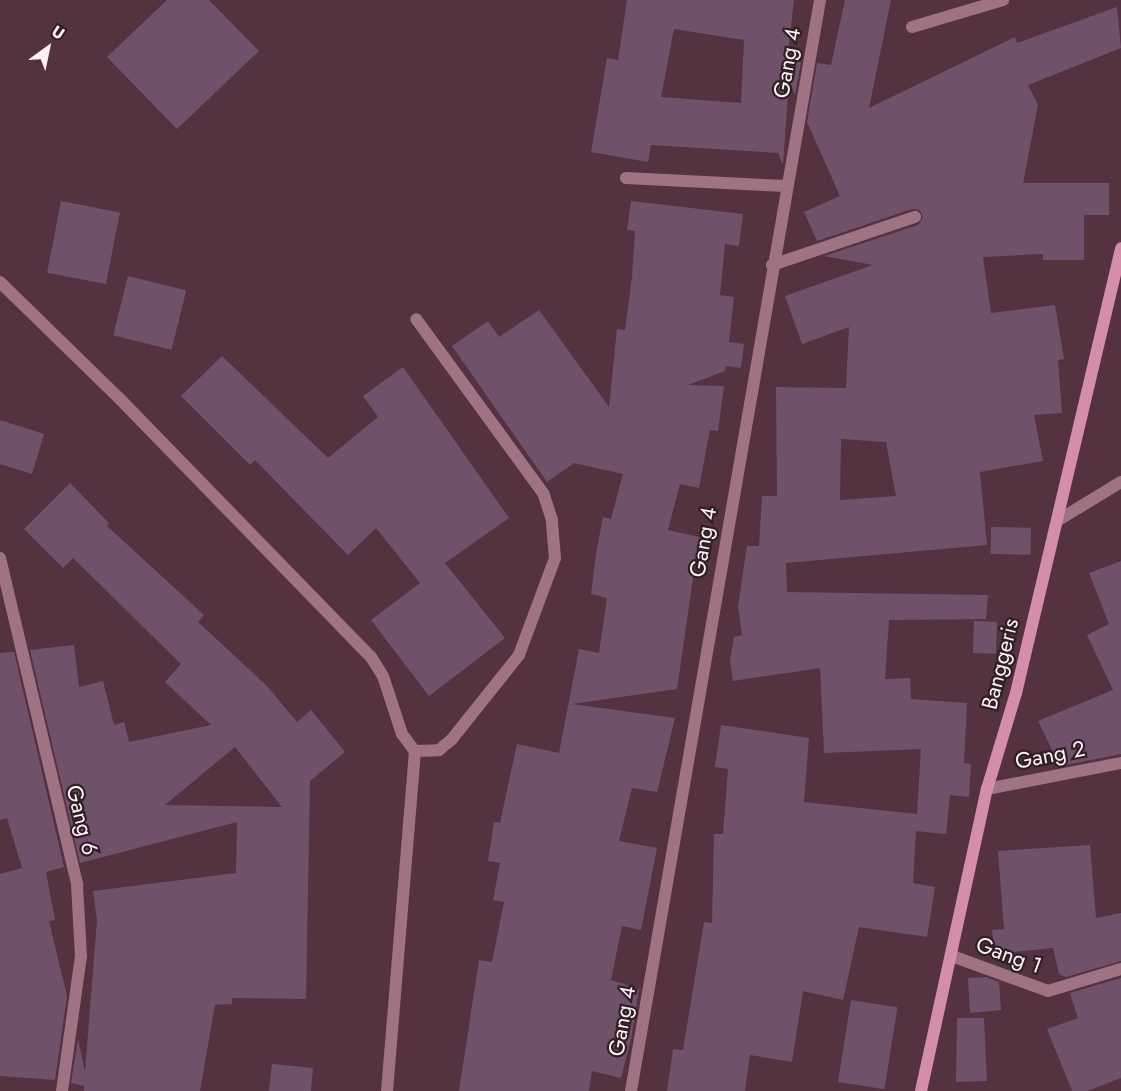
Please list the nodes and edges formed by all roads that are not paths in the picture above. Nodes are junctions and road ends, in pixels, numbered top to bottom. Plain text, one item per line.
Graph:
1 (820, 0) edge
2 (1003, 0) edge
3 (912, 27) dead end
4 (626, 178) dead end
5 (786, 186) junction
6 (915, 217) dead end
7 (1121, 248) edge
8 (772, 265) junction
9 (0, 282) edge
10 (416, 320) dead end
11 (1121, 482) edge
12 (1057, 521) junction
13 (2, 560) edge
14 (415, 751) junction
15 (1121, 763) edge
16 (987, 789) junction
17 (952, 956) junction
18 (1121, 969) edge
19 (62, 1091) edge
20 (387, 1091) edge
21 (631, 1091) edge
22 (921, 1091) edge

1 - 5 street, Gang 4
2 - 3 street
4 - 5 street
5 - 8 street, Gang 4
6 - 8 street
7 - 12 street, Banggeris
8 - 21 street, Gang 4
9 - 14 street
10 - 14 street
11 - 12 street
12 - 16 street, Banggeris
13 - 19 street, Gang 6
14 - 20 street
15 - 16 street, Gang 2
16 - 17 street, Banggeris
17 - 18 street, Gang 1
17 - 22 street, Banggeris

